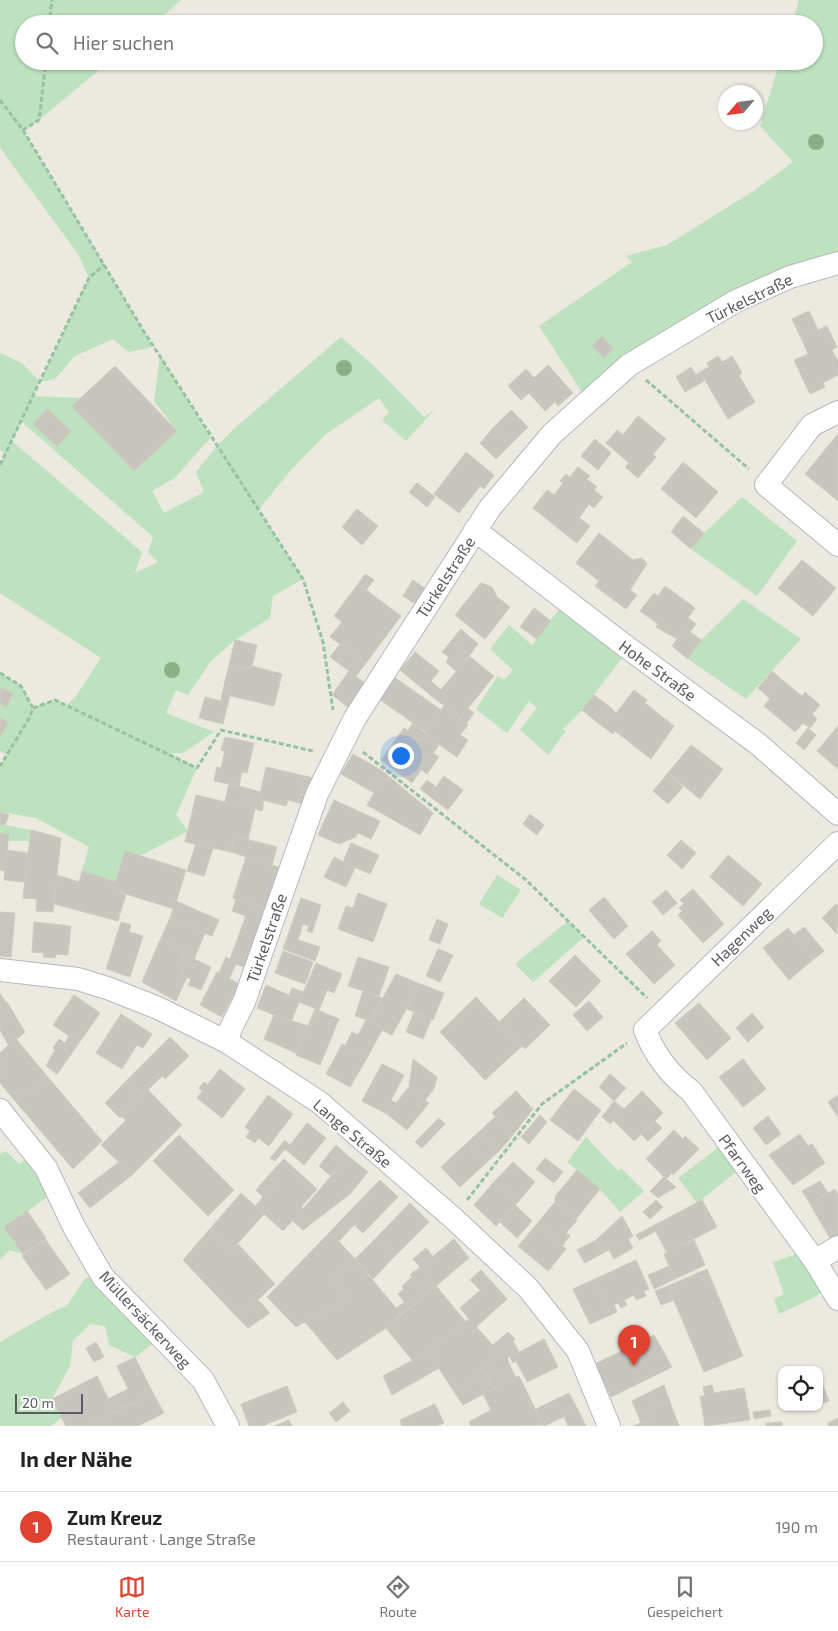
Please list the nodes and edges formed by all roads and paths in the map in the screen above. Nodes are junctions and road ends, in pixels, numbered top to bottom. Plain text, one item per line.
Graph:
1 (52, 0) edge
2 (50, 15) edge
3 (45, 70) edge
4 (0, 100) edge
5 (23, 130) junction
6 (838, 263) edge
7 (104, 265) junction
8 (629, 365) junction
9 (838, 412) edge
10 (0, 465) edge
11 (766, 485) junction
12 (475, 530) junction
13 (838, 545) edge
14 (0, 673) edge
15 (33, 708) junction
16 (333, 718) dead end
17 (340, 746) junction
18 (0, 766) edge
19 (838, 814) edge
20 (838, 843) edge
21 (0, 970) edge
22 (662, 1013) junction
23 (646, 1030) junction
24 (227, 1042) junction
25 (0, 1110) edge
26 (453, 1218) junction
27 (838, 1247) edge
28 (815, 1261) junction
29 (838, 1299) edge
30 (228, 1426) edge
31 (609, 1426) edge

1 - 2 path
3 - 5 path
4 - 5 path
5 - 7 path
6 - 8 street, Türkelstraße
7 - 10 path
7 - 16 path
8 - 11 path
8 - 12 street, Türkelstraße
9 - 11 street
11 - 13 street
12 - 17 street, Türkelstraße
12 - 19 street, Hohe Straße
14 - 15 path
15 - 17 path
15 - 18 path
17 - 22 path
17 - 24 street, Türkelstraße
20 - 22 street, Hagenweg
21 - 24 street, Lange Straße
22 - 23 street, Hagenweg
23 - 26 path
23 - 28 street, Pfarrweg
24 - 26 street, Lange Straße
25 - 30 street, Müllersäckerweg
26 - 31 street, Lange Straße
27 - 28 street
28 - 29 street, Pfarrweg

